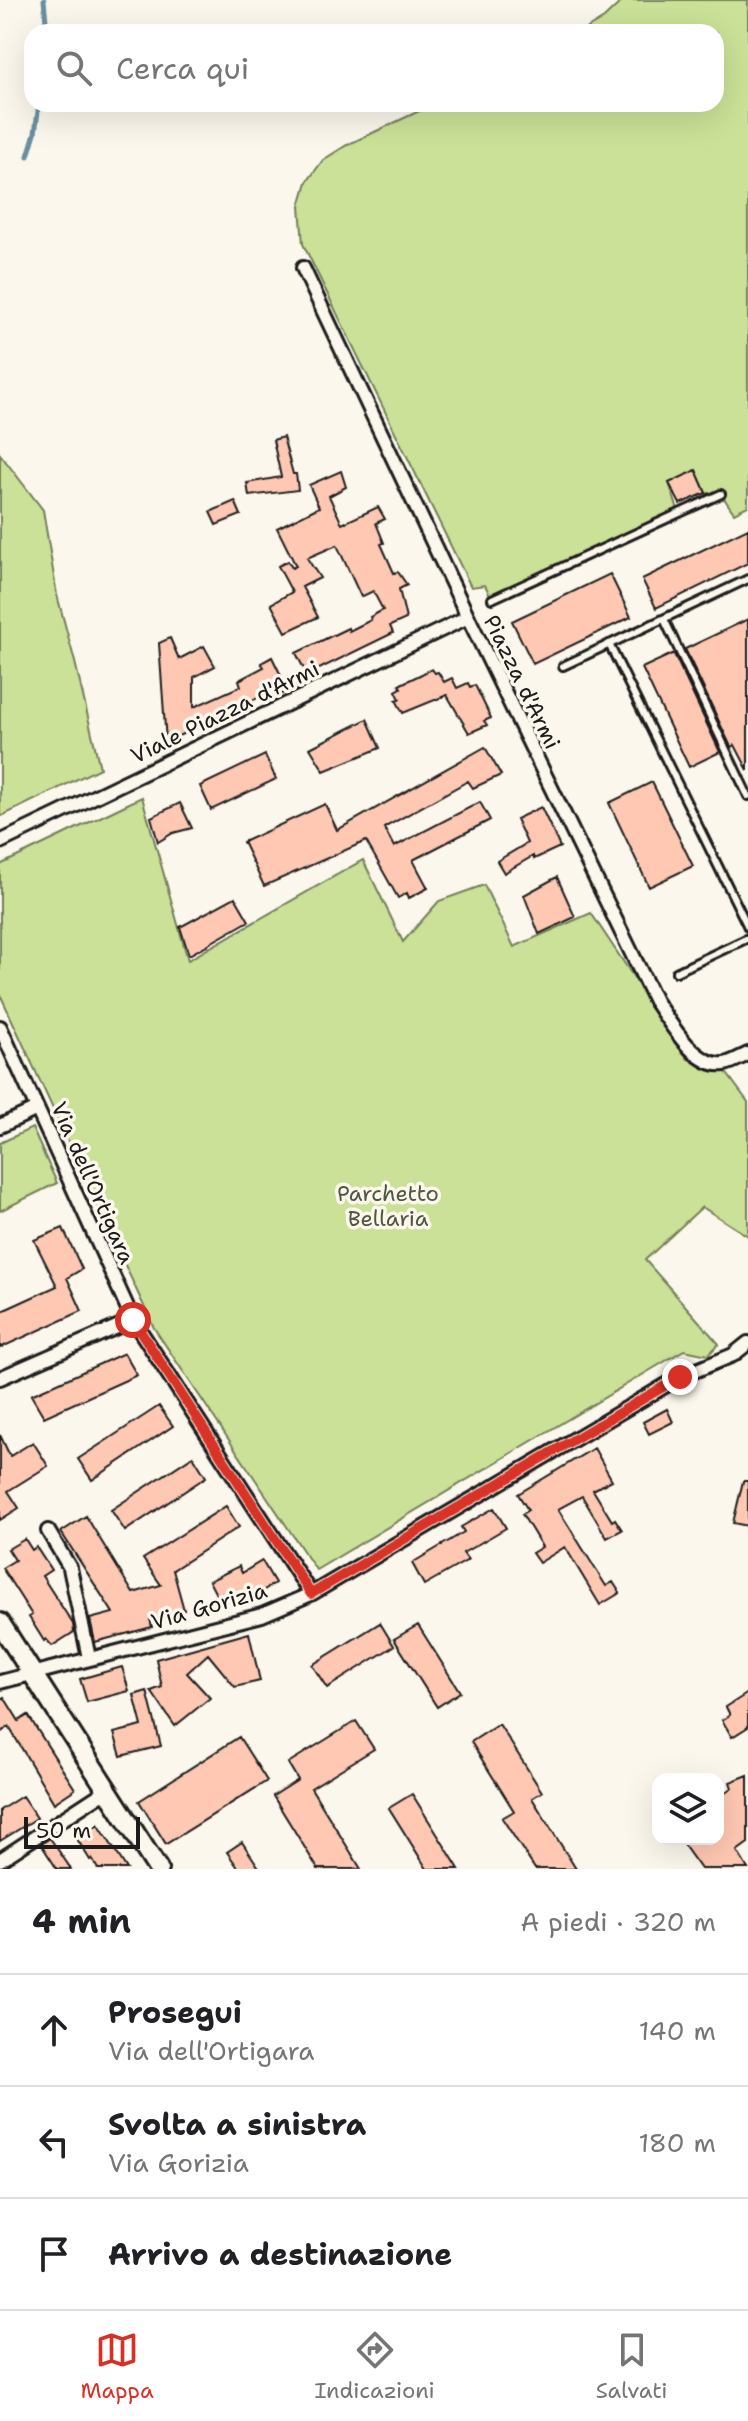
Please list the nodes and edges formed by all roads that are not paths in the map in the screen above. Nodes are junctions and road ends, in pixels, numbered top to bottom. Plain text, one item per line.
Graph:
1 (303, 268) dead end
2 (721, 494) dead end
3 (748, 579) edge
4 (492, 599) dead end
5 (468, 617) junction
6 (664, 619) junction
7 (609, 644) junction
8 (563, 666) dead end
9 (748, 796) edge
10 (0, 842) edge
11 (748, 927) edge
12 (748, 938) edge
13 (676, 972) dead end
14 (0, 1027) edge
15 (748, 1054) edge
16 (37, 1109) junction
17 (0, 1126) edge
18 (133, 1320) junction
19 (748, 1343) edge
20 (0, 1378) edge
21 (48, 1531) dead end
22 (311, 1594) junction
23 (0, 1623) edge
24 (89, 1658) junction
25 (33, 1674) junction
26 (0, 1682) edge
27 (107, 1790) junction
28 (0, 1860) edge
29 (158, 1869) edge

1 - 5 street, Piazza d'Armi
2 - 4 lane
3 - 6 lane
5 - 10 street, Viale Piazza d'Armi
5 - 15 street, Piazza d'Armi
6 - 7 lane
6 - 9 lane
7 - 8 lane
7 - 11 lane
12 - 13 lane
14 - 16 street, Via dell'Ortigara
16 - 17 street
16 - 18 street, Via dell'Ortigara
18 - 20 street
18 - 22 street, Via dell'Ortigara
19 - 22 street, Via Gorizia
21 - 24 street
22 - 24 street, Via Gorizia
23 - 25 main road
24 - 25 street, Via Gorizia
25 - 26 street, Via Gorizia
25 - 27 main road
27 - 28 street
27 - 29 main road

